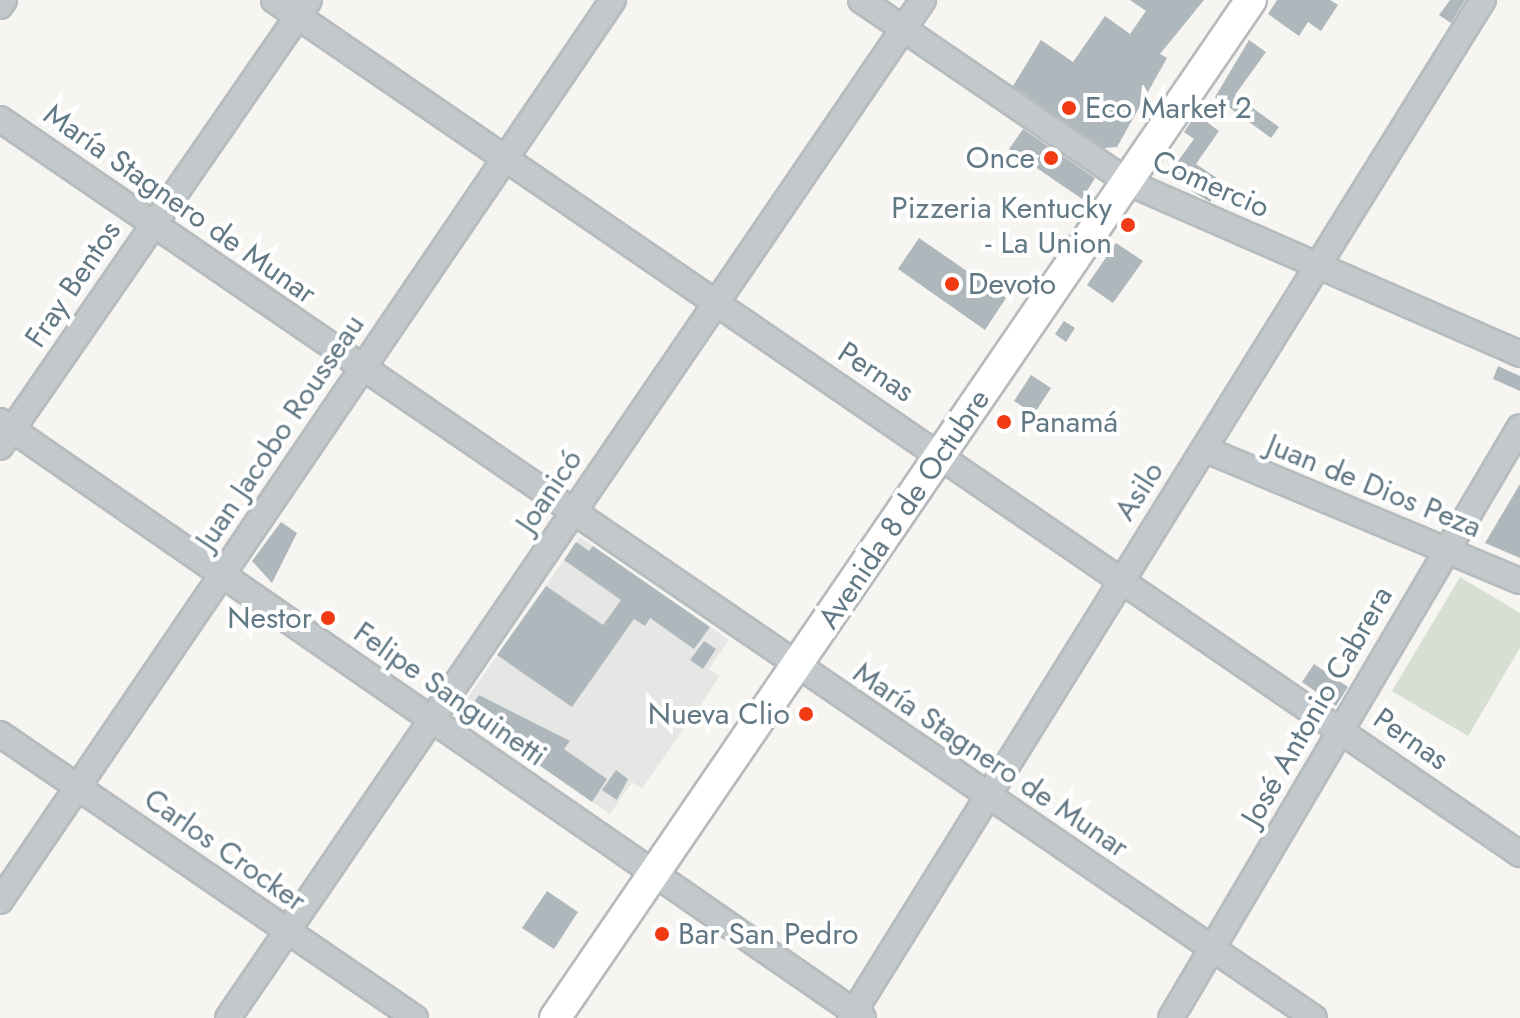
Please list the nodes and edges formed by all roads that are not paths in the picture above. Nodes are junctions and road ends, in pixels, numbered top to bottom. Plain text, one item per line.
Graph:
1 (4, 0) edge
2 (274, 0) edge
3 (613, 0) edge
4 (861, 0) edge
5 (923, 0) edge
6 (1251, 0) edge
7 (1483, 0) edge
8 (0, 6) edge
9 (303, 8) edge
10 (903, 29) junction
11 (0, 119) edge
12 (506, 157) junction
13 (1129, 183) junction
14 (152, 225) junction
15 (1318, 266) junction
16 (715, 304) junction
17 (1520, 354) edge
18 (361, 368) junction
19 (1520, 427) edge
20 (4, 433) edge
21 (1204, 449) junction
22 (939, 452) junction
23 (573, 514) junction
24 (1447, 548) junction
25 (222, 573) junction
26 (1121, 578) junction
27 (1520, 581) edge
28 (799, 668) junction
29 (432, 720) junction
30 (1340, 729) junction
31 (0, 734) edge
32 (78, 788) junction
33 (989, 798) junction
34 (1520, 854) edge
35 (654, 878) junction
36 (0, 901) edge
37 (285, 931) junction
38 (1213, 947) junction
39 (856, 1016) edge
40 (228, 1018) edge
41 (415, 1018) edge
42 (555, 1018) edge
43 (1171, 1018) edge
44 (1314, 1018) edge

1 - 8 street
2 - 9 street, Pernas
3 - 12 street, Juan Jacobo Rousseau
4 - 10 street, Comercio
5 - 10 street, Joanicó
6 - 13 main road, Avenida 8 de Octubre
7 - 15 street, Asilo
9 - 12 street, Pernas
9 - 14 street, Fray Bentos
10 - 13 street, Comercio
10 - 16 street, Joanicó
11 - 14 street, María Stagnero de Munar
12 - 16 street, Pernas
12 - 18 street, Juan Jacobo Rousseau
13 - 15 street, Comercio
13 - 22 main road, Avenida 8 de Octubre
14 - 18 street, María Stagnero de Munar
14 - 20 street, Fray Bentos
15 - 17 street, Comercio
15 - 21 street, Asilo
16 - 22 street, Pernas
16 - 23 street, Joanicó
18 - 23 street, María Stagnero de Munar
18 - 25 street, Juan Jacobo Rousseau
19 - 24 street, José Antonio Cabrera
20 - 25 street, Felipe Sanguinetti
21 - 24 street, Juan de Dios Peza
21 - 26 street, Asilo
22 - 26 street, Pernas
22 - 28 main road, Avenida 8 de Octubre
23 - 28 street, María Stagnero de Munar
23 - 29 street, Joanicó
24 - 27 street, Juan de Dios Peza
24 - 30 street, José Antonio Cabrera
25 - 29 street, Felipe Sanguinetti
25 - 32 street, Juan Jacobo Rousseau
26 - 30 street, Pernas
26 - 33 street, Asilo
28 - 33 street, María Stagnero de Munar
28 - 35 main road, Avenida 8 de Octubre
29 - 35 street, Felipe Sanguinetti
29 - 37 street, Joanicó
30 - 34 street, Pernas
30 - 38 street, José Antonio Cabrera
31 - 32 street, Carlos Crocker
32 - 36 street, Juan Jacobo Rousseau
32 - 37 street, Carlos Crocker
33 - 38 street, María Stagnero de Munar
33 - 39 street, Asilo
35 - 39 street, Felipe Sanguinetti
35 - 42 main road, Avenida 8 de Octubre
37 - 40 street, Joanicó
37 - 41 street, Carlos Crocker
38 - 43 street, José Antonio Cabrera
38 - 44 street, María Stagnero de Munar

